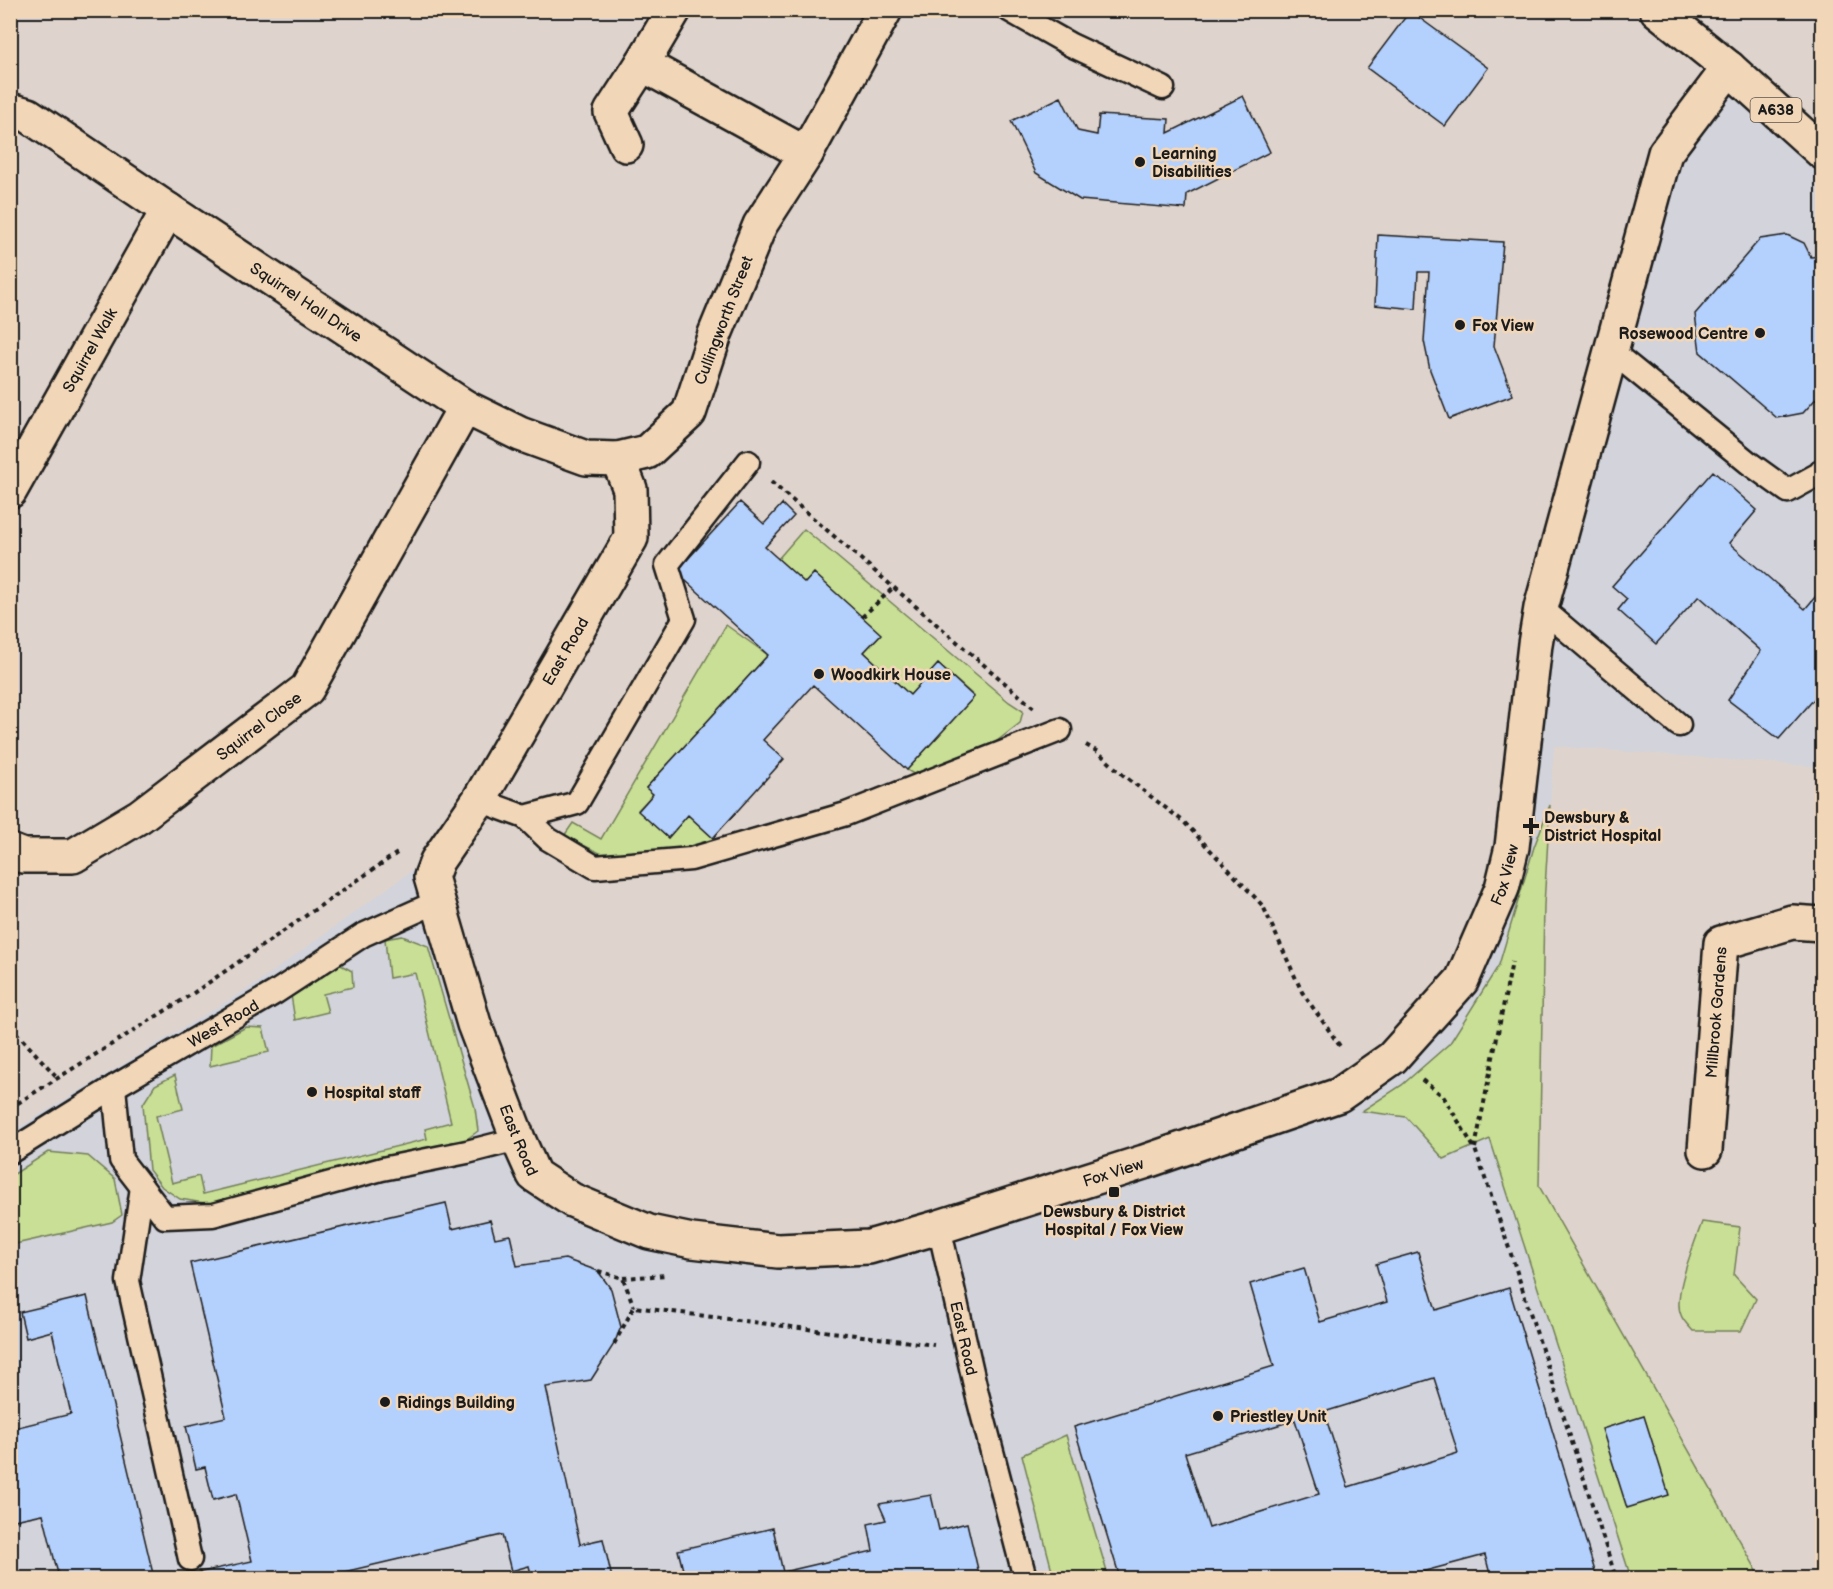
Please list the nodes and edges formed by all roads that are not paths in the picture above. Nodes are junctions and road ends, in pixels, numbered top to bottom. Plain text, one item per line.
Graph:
1 (674, 10) edge
2 (885, 10) edge
3 (1010, 10) edge
4 (1657, 10) edge
5 (642, 64) junction
6 (1729, 68) junction
7 (1163, 88) dead end
8 (10, 110) edge
9 (626, 145) dead end
10 (1822, 152) edge
11 (806, 154) junction
12 (168, 210) junction
13 (1610, 350) junction
14 (465, 407) junction
15 (618, 459) junction
16 (748, 462) road end
17 (1822, 470) edge
18 (10, 490) edge
19 (1541, 608) junction
20 (1679, 724) dead end
21 (1060, 730) road end
22 (478, 800) junction
23 (525, 818) junction
24 (15, 861) edge
25 (439, 901) junction
26 (1822, 924) edge
27 (114, 1087) junction
28 (518, 1139) junction
29 (1705, 1150) dead end
30 (10, 1152) edge
31 (142, 1187) junction
32 (939, 1227) junction
33 (190, 1559) dead end
34 (1025, 1578) edge

1 - 5 street
2 - 11 street, Cullingworth Street
3 - 7 lane
4 - 6 street, A638
5 - 9 street
5 - 11 street
6 - 10 street, A638
6 - 13 street, Fox View
8 - 12 street, Squirrel Hall Drive
11 - 15 street, Cullingworth Street
12 - 14 street, Squirrel Hall Drive
12 - 18 street, Squirrel Walk
13 - 17 lane
13 - 19 street, Fox View
14 - 15 street, Squirrel Hall Drive
14 - 24 street, Squirrel Close
15 - 22 street, East Road
16 - 23 lane
19 - 20 lane
19 - 32 street, Fox View
21 - 23 lane
22 - 23 lane
22 - 25 street, East Road
25 - 27 lane, West Road
25 - 28 street, East Road
26 - 29 street, Millbrook Gardens
27 - 30 lane, West Road
27 - 31 lane
28 - 31 lane
28 - 32 street, East Road
31 - 33 lane
32 - 34 lane, East Road

